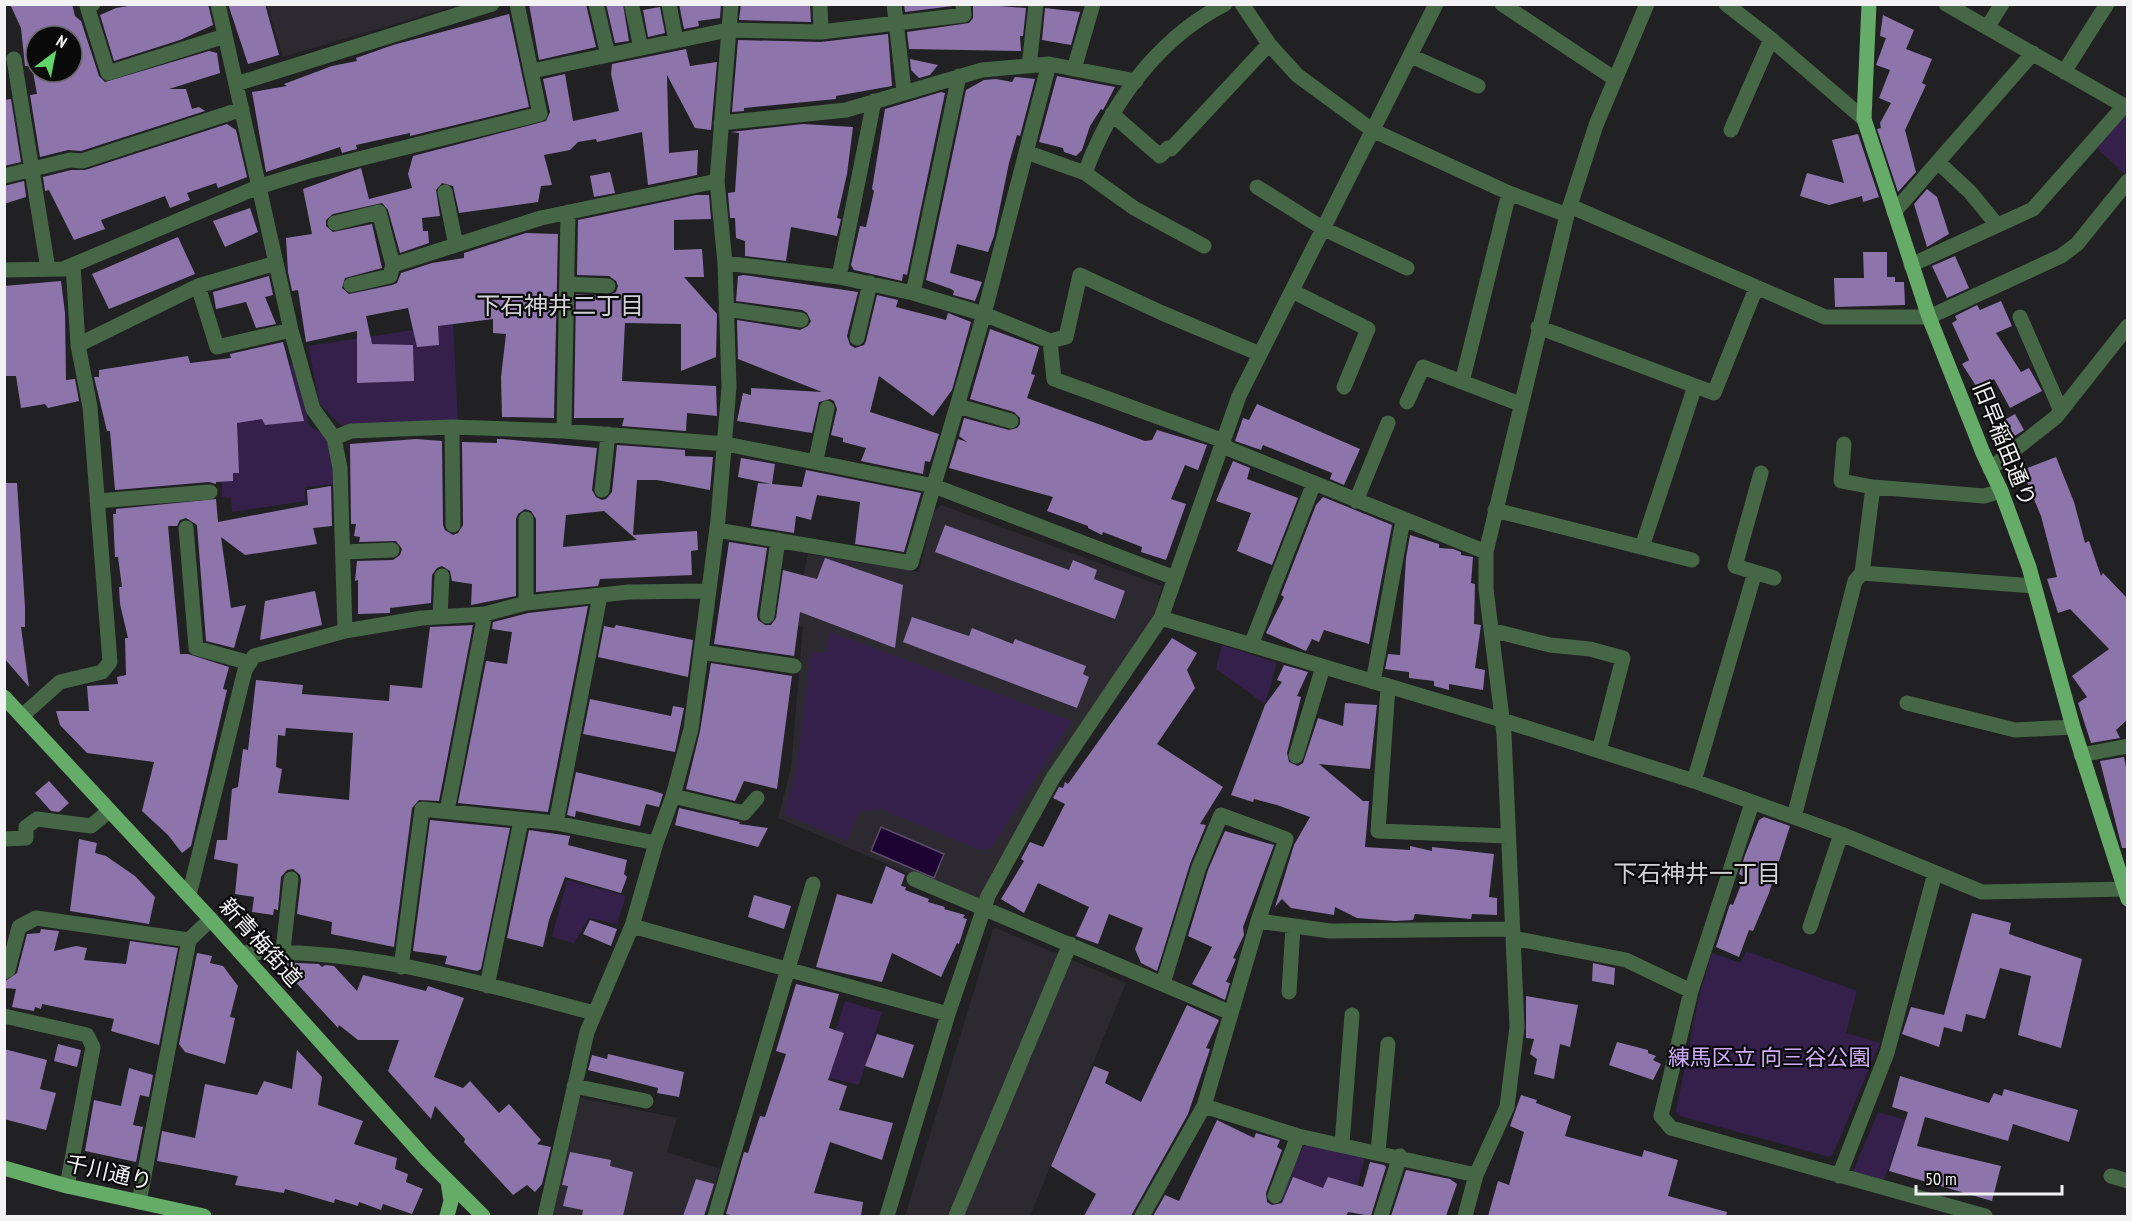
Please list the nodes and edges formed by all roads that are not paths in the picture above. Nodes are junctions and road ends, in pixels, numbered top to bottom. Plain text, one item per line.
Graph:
1 (93, 4) edge
2 (218, 4) edge
3 (492, 4) edge
4 (517, 4) edge
5 (596, 4) edge
6 (669, 4) edge
7 (731, 4) edge
8 (820, 4) edge
9 (894, 4) edge
10 (963, 4) edge
11 (1036, 4) edge
12 (1093, 4) edge
13 (1225, 4) edge
14 (1242, 4) edge
15 (1436, 4) edge
16 (1502, 4) edge
17 (1647, 4) edge
18 (1726, 4) edge
19 (1869, 4) edge
20 (1946, 4) edge
21 (2002, 4) edge
22 (2107, 4) edge
23 (632, 6) dead end
24 (896, 23) junction
25 (1988, 26) junction
26 (728, 30) junction
27 (821, 32) junction
28 (225, 36) junction
29 (1771, 39) junction
30 (676, 41) junction
31 (1269, 44) junction
32 (641, 48) junction
33 (2033, 53) junction
34 (608, 55) junction
35 (1410, 56) junction
36 (14, 59) dead end
37 (1049, 64) junction
38 (1029, 66) junction
39 (1074, 69) junction
40 (532, 71) junction
41 (2064, 72) junction
42 (959, 76) junction
43 (1615, 79) junction
44 (1136, 81) junction
45 (236, 84) junction
46 (1479, 86) dead end
47 (904, 91) junction
48 (874, 101) junction
49 (2126, 107) edge
50 (242, 109) junction
51 (1112, 114) junction
52 (1864, 119) junction
53 (721, 123) junction
54 (1372, 130) junction
55 (1731, 130) dead end
56 (1026, 152) junction
57 (1938, 162) junction
58 (32, 169) junction
59 (1085, 173) junction
60 (4, 176) edge
61 (717, 181) junction
62 (2127, 181) edge
63 (258, 187) junction
64 (1257, 187) dead end
65 (446, 192) dead end
66 (1509, 193) junction
67 (1568, 211) junction
68 (568, 212) junction
69 (1894, 212) junction
70 (335, 223) dead end
71 (1997, 225) junction
72 (1324, 229) junction
73 (456, 245) junction
74 (1204, 246) dead end
75 (276, 263) junction
76 (725, 263) junction
77 (73, 265) junction
78 (393, 265) junction
79 (1911, 265) junction
80 (1407, 268) dead end
81 (48, 269) junction
82 (4, 270) edge
83 (839, 277) junction
84 (870, 283) junction
85 (567, 284) junction
86 (351, 285) dead end
87 (198, 286) junction
88 (608, 286) dead end
89 (1756, 288) junction
90 (1292, 291) junction
91 (913, 293) junction
92 (726, 309) junction
93 (984, 314) junction
94 (1929, 316) junction
95 (2020, 317) dead end
96 (801, 320) dead end
97 (2127, 326) edge
98 (1538, 327) junction
99 (291, 330) junction
100 (857, 338) dead end
101 (1050, 341) junction
102 (78, 345) junction
103 (1260, 354) junction
104 (1462, 382) junction
105 (1695, 386) junction
106 (1344, 387) dead end
107 (1407, 402) dead end
108 (1520, 404) junction
109 (958, 406) junction
110 (827, 408) dead end
111 (2061, 411) junction
112 (1011, 421) dead end
113 (1388, 423) dead end
114 (452, 427) junction
115 (564, 431) junction
116 (608, 434) junction
117 (334, 438) junction
118 (726, 444) junction
119 (1223, 444) junction
120 (1844, 444) dead end
121 (816, 460) junction
122 (1990, 469) junction
123 (1761, 473) dead end
124 (1314, 483) junction
125 (934, 486) junction
126 (1873, 487) junction
127 (602, 490) dead end
128 (2001, 491) junction
129 (210, 492) dead end
130 (97, 501) junction
131 (1356, 501) junction
132 (1495, 510) junction
133 (526, 519) dead end
134 (1403, 520) junction
135 (453, 525) dead end
136 (186, 528) dead end
137 (717, 530) junction
138 (778, 540) junction
139 (1642, 547) junction
140 (392, 550) dead end
141 (343, 552) junction
142 (1486, 552) junction
143 (1692, 560) dead end
144 (1755, 572) junction
145 (1862, 573) junction
146 (441, 576) dead end
147 (1175, 578) junction
148 (1774, 578) dead end
149 (2034, 586) junction
150 (707, 591) junction
151 (600, 596) junction
152 (526, 603) junction
153 (485, 614) junction
154 (767, 616) dead end
155 (440, 617) junction
156 (1161, 618) junction
157 (1491, 630) junction
158 (345, 631) junction
159 (1251, 645) junction
160 (701, 652) junction
161 (250, 663) junction
162 (794, 666) dead end
163 (1323, 666) junction
164 (1373, 682) junction
165 (1388, 687) junction
166 (4, 697) edge
167 (1907, 703) dead end
168 (22, 716) junction
169 (1502, 720) junction
170 (2073, 727) junction
171 (2127, 746) edge
172 (1599, 751) junction
173 (2081, 755) junction
174 (1296, 756) dead end
175 (1694, 781) junction
176 (673, 796) junction
177 (757, 798) dead end
178 (1752, 803) junction
179 (109, 811) junction
180 (447, 812) junction
181 (1794, 817) junction
182 (521, 821) junction
183 (556, 823) junction
184 (1841, 834) junction
185 (1508, 836) junction
186 (4, 839) edge
187 (656, 843) junction
188 (1935, 873) junction
189 (291, 879) dead end
190 (914, 879) dead end
191 (813, 884) dead end
192 (2126, 893) edge
193 (189, 896) junction
194 (983, 907) junction
195 (211, 919) junction
196 (1258, 921) junction
197 (632, 926) junction
198 (1293, 926) junction
199 (1810, 927) dead end
200 (1512, 934) junction
201 (189, 940) junction
202 (1070, 944) junction
203 (283, 950) junction
204 (241, 953) junction
205 (401, 967) junction
206 (789, 970) junction
207 (4, 972) edge
208 (1163, 983) junction
209 (487, 986) junction
210 (1691, 991) junction
211 (1288, 992) dead end
212 (594, 1012) junction
213 (1230, 1013) junction
214 (948, 1014) junction
215 (1352, 1015) dead end
216 (4, 1016) edge
217 (1388, 1044) dead end
218 (574, 1086) junction
219 (646, 1101) dead end
220 (1204, 1106) junction
221 (1298, 1136) junction
222 (1342, 1144) junction
223 (1378, 1152) junction
224 (1400, 1156) junction
225 (4, 1168) edge
226 (1476, 1175) junction
227 (1839, 1176) junction
228 (2111, 1176) dead end
229 (447, 1181) junction
230 (2127, 1181) edge
231 (67, 1186) junction
232 (1275, 1196) dead end
233 (139, 1202) junction
234 (183, 1214) edge
235 (204, 1216) edge
236 (447, 1216) edge
237 (483, 1216) edge
238 (545, 1216) edge
239 (715, 1216) edge
240 (887, 1216) edge
241 (956, 1216) edge
242 (1142, 1216) edge
243 (1380, 1216) edge
244 (1465, 1216) edge
245 (1985, 1216) edge

1 - 28 street
2 - 28 street
3 - 45 street
4 - 40 street
5 - 34 street
6 - 30 street
7 - 26 street
8 - 27 street
9 - 24 street
10 - 24 street
11 - 38 street
12 - 39 street
13 - 44 street
14 - 31 street
15 - 35 street
16 - 43 street
17 - 43 street
18 - 29 street
19 - 52 main road, 旧早稲田通り
20 - 25 street
21 - 25 street
22 - 41 street
23 - 32 street
24 - 27 street
24 - 47 street
25 - 33 street
26 - 27 street
26 - 30 street
26 - 53 street
28 - 45 street
29 - 52 street
29 - 55 street
30 - 32 street
31 - 51 street
31 - 54 street
32 - 34 street
33 - 41 street
33 - 57 street
34 - 40 street
35 - 46 street
35 - 54 street
36 - 58 street
37 - 38 street
37 - 39 street
37 - 56 street
38 - 42 street
39 - 44 street
40 - 63 street
41 - 49 street
42 - 47 street
42 - 91 street
43 - 67 street
44 - 51 street
45 - 50 street
47 - 48 street
48 - 53 street
48 - 83 street
49 - 71 street
50 - 58 street
50 - 63 street
51 - 59 street
52 - 69 main road, 旧早稲田通り
53 - 61 street
54 - 66 street
54 - 72 street
56 - 59 street
56 - 93 street
57 - 69 street
57 - 71 street
58 - 60 street
58 - 81 street
59 - 74 street
61 - 68 street
61 - 76 street
62 - 94 street
63 - 75 street
63 - 77 street
64 - 72 street
65 - 73 street
66 - 67 street
66 - 104 street
67 - 89 street
67 - 98 street
68 - 73 street
68 - 85 street
69 - 79 main road, 旧早稲田通り
70 - 78 street
71 - 79 street
72 - 80 street
72 - 90 street
73 - 78 street
75 - 87 street
75 - 99 street
76 - 83 street
76 - 92 street
77 - 81 street
77 - 102 street
78 - 86 street
79 - 94 main road, 旧早稲田通り
81 - 82 street
83 - 84 street
84 - 91 street
84 - 100 street
85 - 88 street
85 - 115 street
87 - 99 street
87 - 102 street
89 - 94 street
89 - 105 street
90 - 103 street
90 - 106 street
91 - 93 street
92 - 96 street
92 - 118 street
93 - 101 street
93 - 109 street
94 - 122 main road, 旧早稲田通り
95 - 111 street
97 - 111 street
98 - 105 street
98 - 108 street
99 - 117 street
101 - 103 street
101 - 119 street
102 - 130 street
103 - 119 street
104 - 107 street
104 - 108 street
105 - 139 street
108 - 132 street
109 - 112 street
109 - 125 street
110 - 121 street
111 - 122 street
113 - 131 street
114 - 115 street
114 - 117 street
114 - 135 street
115 - 116 street
116 - 118 street
116 - 127 street
117 - 141 street
118 - 121 street
118 - 137 street
119 - 124 street
119 - 147 street
120 - 126 street
121 - 125 street
122 - 128 main road, 旧早稲田通り
123 - 144 street
124 - 131 street
124 - 159 street
125 - 138 street
125 - 147 street
126 - 128 street
126 - 145 street
128 - 149 main road, 旧早稲田通り
129 - 130 street
130 - 168 street
131 - 134 street
132 - 139 street
132 - 142 street
133 - 152 street
134 - 142 street
134 - 164 street
136 - 161 street
137 - 138 street
137 - 150 street
138 - 154 street
139 - 143 street
140 - 141 street
141 - 158 street
142 - 157 street
144 - 148 street
144 - 175 street
145 - 149 street
145 - 181 street
146 - 155 street
147 - 156 street
149 - 170 main road, 旧早稲田通り
150 - 151 street
150 - 160 street
151 - 152 street
151 - 183 street
152 - 153 street
153 - 155 street
153 - 180 street
155 - 158 street
156 - 159 street
156 - 194 street
157 - 169 street
157 - 172 street
158 - 161 street
159 - 163 street
160 - 162 street
160 - 176 street
161 - 193 street
163 - 164 street
163 - 174 street
164 - 165 street
165 - 169 street
165 - 185 street
166 - 168 main road, 新青梅街道
167 - 170 street
168 - 179 main road, 新青梅街道
169 - 172 street
169 - 185 street
170 - 173 main road, 旧早稲田通り
171 - 173 street
172 - 175 street
173 - 192 main road, 旧早稲田通り
175 - 178 street
176 - 177 street
176 - 187 street
178 - 181 street
178 - 210 street
179 - 186 street
179 - 193 main road, 新青梅街道
180 - 182 street
180 - 205 street
181 - 184 street
182 - 183 street
182 - 209 street
183 - 187 street
184 - 188 street
184 - 199 street
185 - 200 street
187 - 197 street
188 - 192 street
188 - 227 street
189 - 203 street
190 - 194 street
191 - 206 street
193 - 195 main road, 新青梅街道
194 - 202 street
194 - 214 street
195 - 201 street
195 - 204 main road, 新青梅街道
196 - 198 street
196 - 208 street
196 - 213 street
197 - 206 street
197 - 212 street
198 - 200 street
198 - 211 street
200 - 210 street
200 - 226 street
201 - 207 street
201 - 233 street
202 - 208 street
202 - 241 street
203 - 204 street
203 - 205 street
204 - 229 main road, 新青梅街道
205 - 209 street
206 - 214 street
206 - 239 street
208 - 213 street
209 - 212 street
210 - 227 street
212 - 218 street
213 - 220 street
214 - 240 street
215 - 222 street
216 - 231 street
217 - 223 street
218 - 219 street
218 - 238 street
220 - 221 street
220 - 242 street
221 - 222 street
221 - 232 street
222 - 223 street
223 - 224 street
224 - 226 street
224 - 243 street
225 - 231 main road, 千川通り
226 - 244 street
227 - 245 street
228 - 230 street
229 - 236 main road
229 - 237 main road, 新青梅街道
231 - 233 main road, 千川通り
233 - 234 main road, 千川通り
234 - 235 main road, 千川通り

